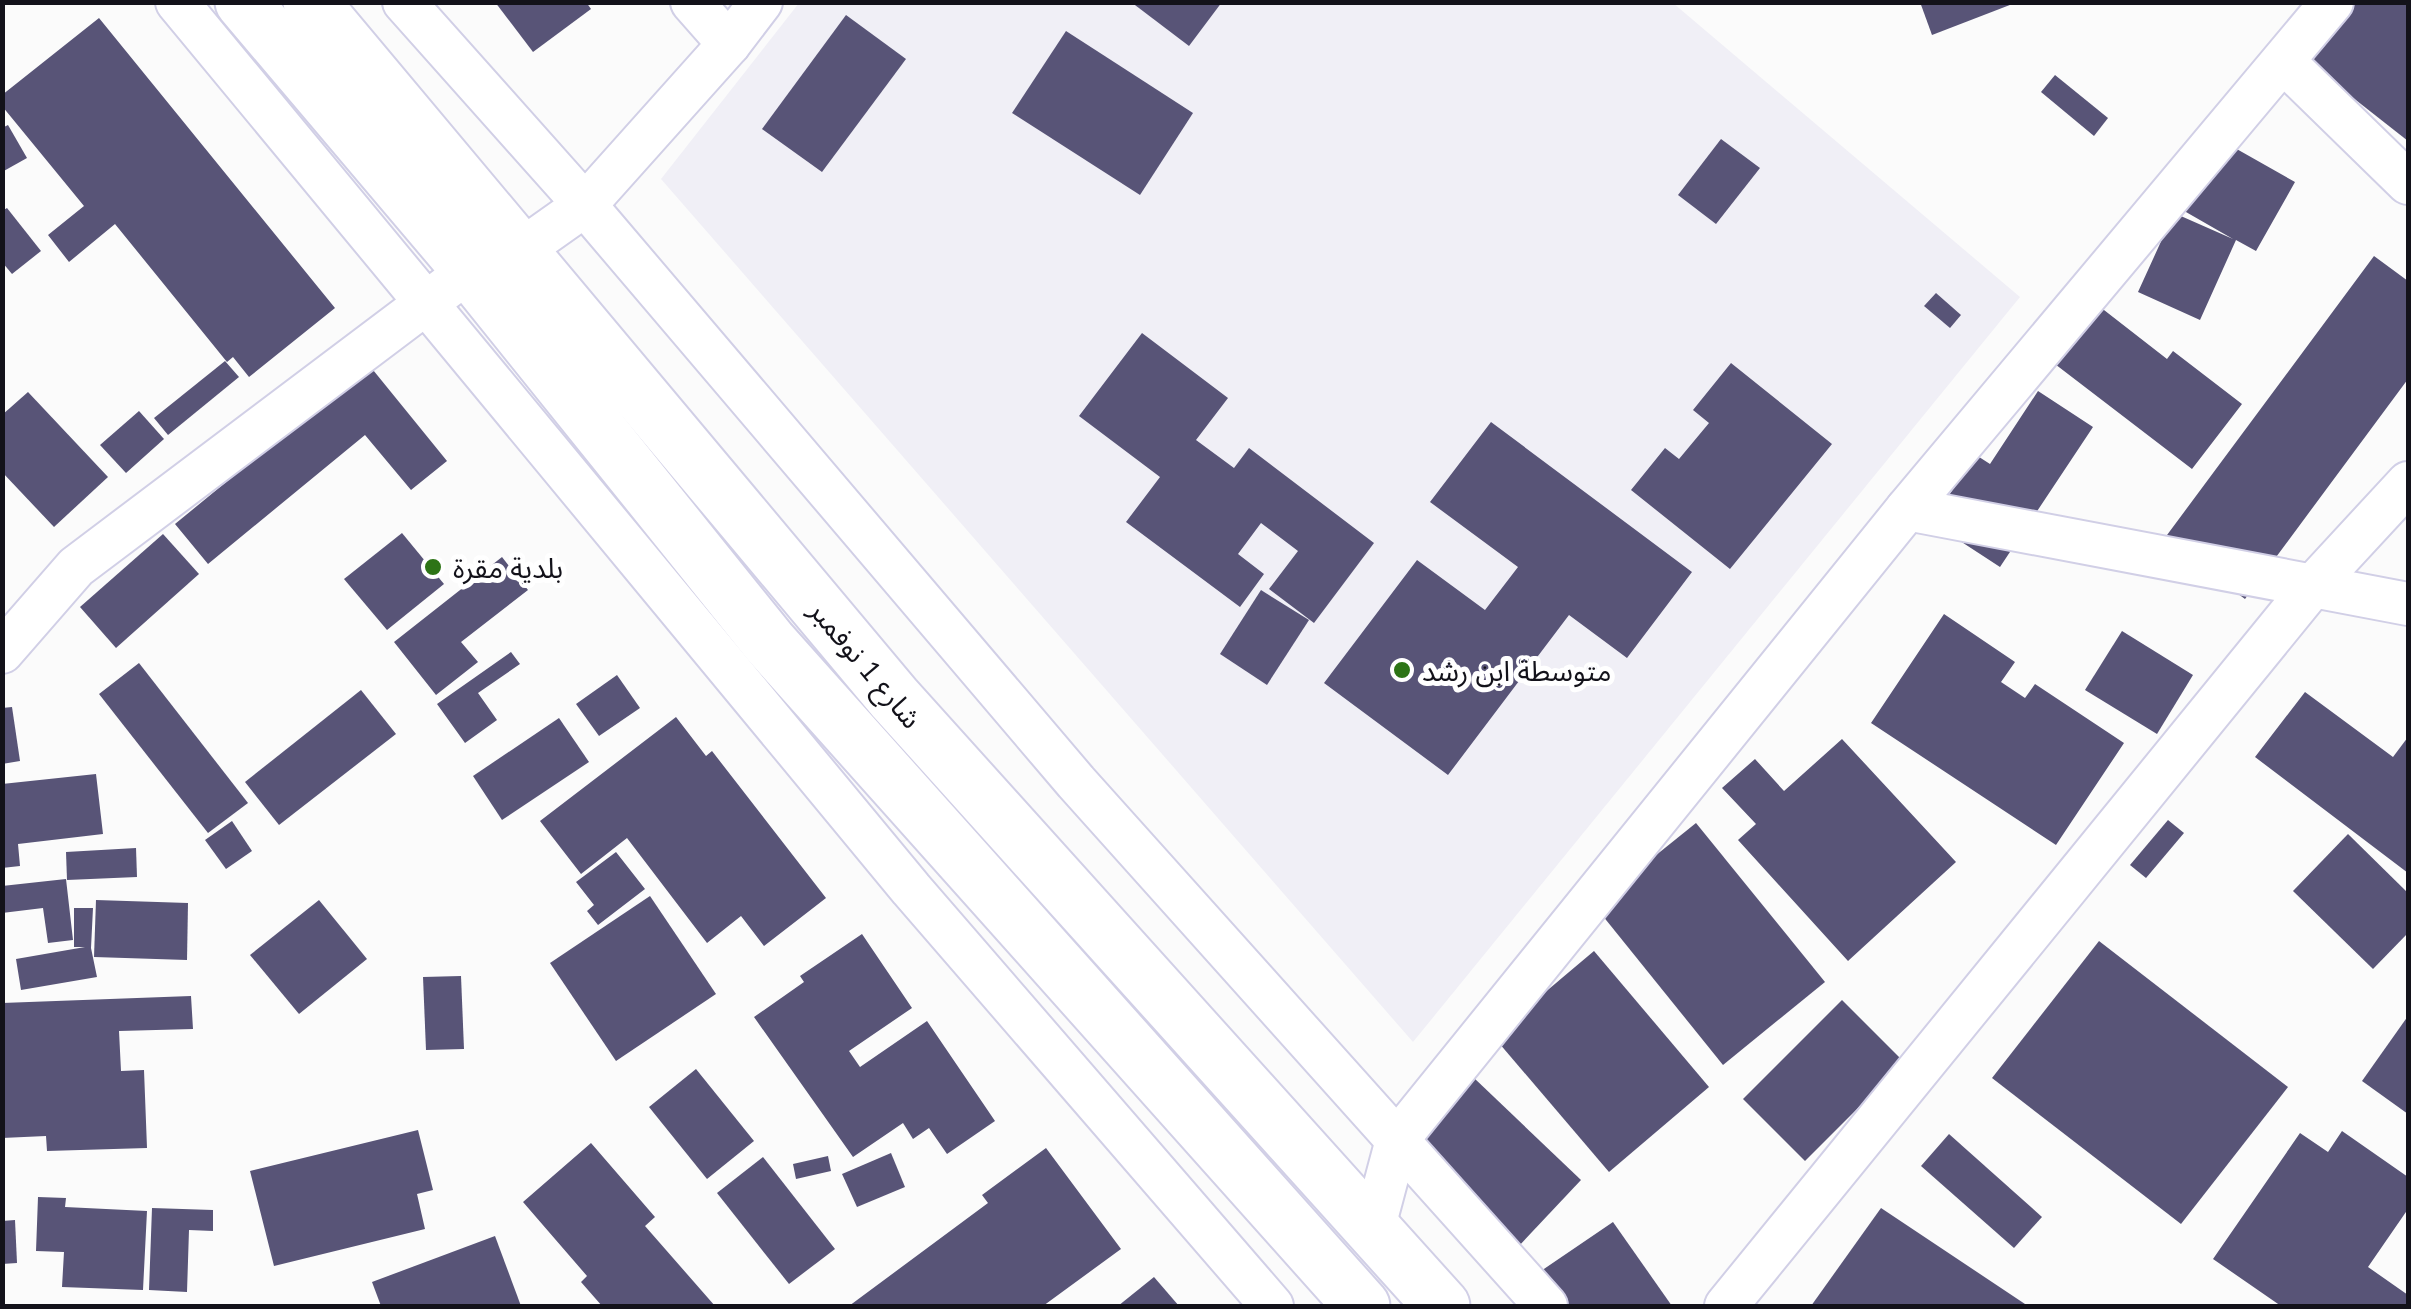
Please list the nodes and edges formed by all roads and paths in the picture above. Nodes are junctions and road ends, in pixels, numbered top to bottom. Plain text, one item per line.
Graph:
1 (178, 2) edge
2 (243, 2) edge
3 (311, 2) edge
4 (404, 2) edge
5 (692, 2) edge
6 (761, 2) edge
7 (2332, 2) edge
8 (729, 44) junction
9 (2284, 62) junction
10 (2408, 183) edge
11 (585, 205) junction
12 (520, 251) junction
13 (470, 270) junction
14 (427, 302) junction
15 (2408, 483) edge
16 (1907, 509) junction
17 (2312, 588) junction
18 (2408, 604) edge
19 (2, 652) edge
20 (940, 833) junction
21 (900, 874) junction
22 (1113, 941) junction
23 (1074, 983) junction
24 (1027, 1022) junction
25 (1397, 1140) junction
26 (1374, 1230) junction
27 (1272, 1306) edge
28 (1362, 1306) edge
29 (1442, 1306) edge
30 (1546, 1306) edge
31 (1726, 1306) edge

1 - 14 street
2 - 13 main road, شارع 1 نوفمبر
3 - 12 main road, شارع 1 نوفمبر
4 - 11 street
5 - 8 street
6 - 8 street
7 - 9 street
8 - 11 street
9 - 10 street
9 - 16 street
11 - 12 street
11 - 25 street
12 - 13 street
12 - 22 main road, شارع 1 نوفمبر
13 - 14 street
13 - 20 main road, شارع 1 نوفمبر
14 - 19 street
14 - 21 street
15 - 17 street
16 - 17 street
16 - 25 street
17 - 18 street
17 - 31 street
20 - 21 street
20 - 23 main road, شارع 1 نوفمبر
21 - 24 street
22 - 23 street
22 - 26 main road, شارع 1 نوفمبر
23 - 24 street
23 - 28 main road, شارع 1 نوفمبر
24 - 27 street
25 - 26 street
25 - 30 street
26 - 29 main road, شارع 1 نوفمبر

